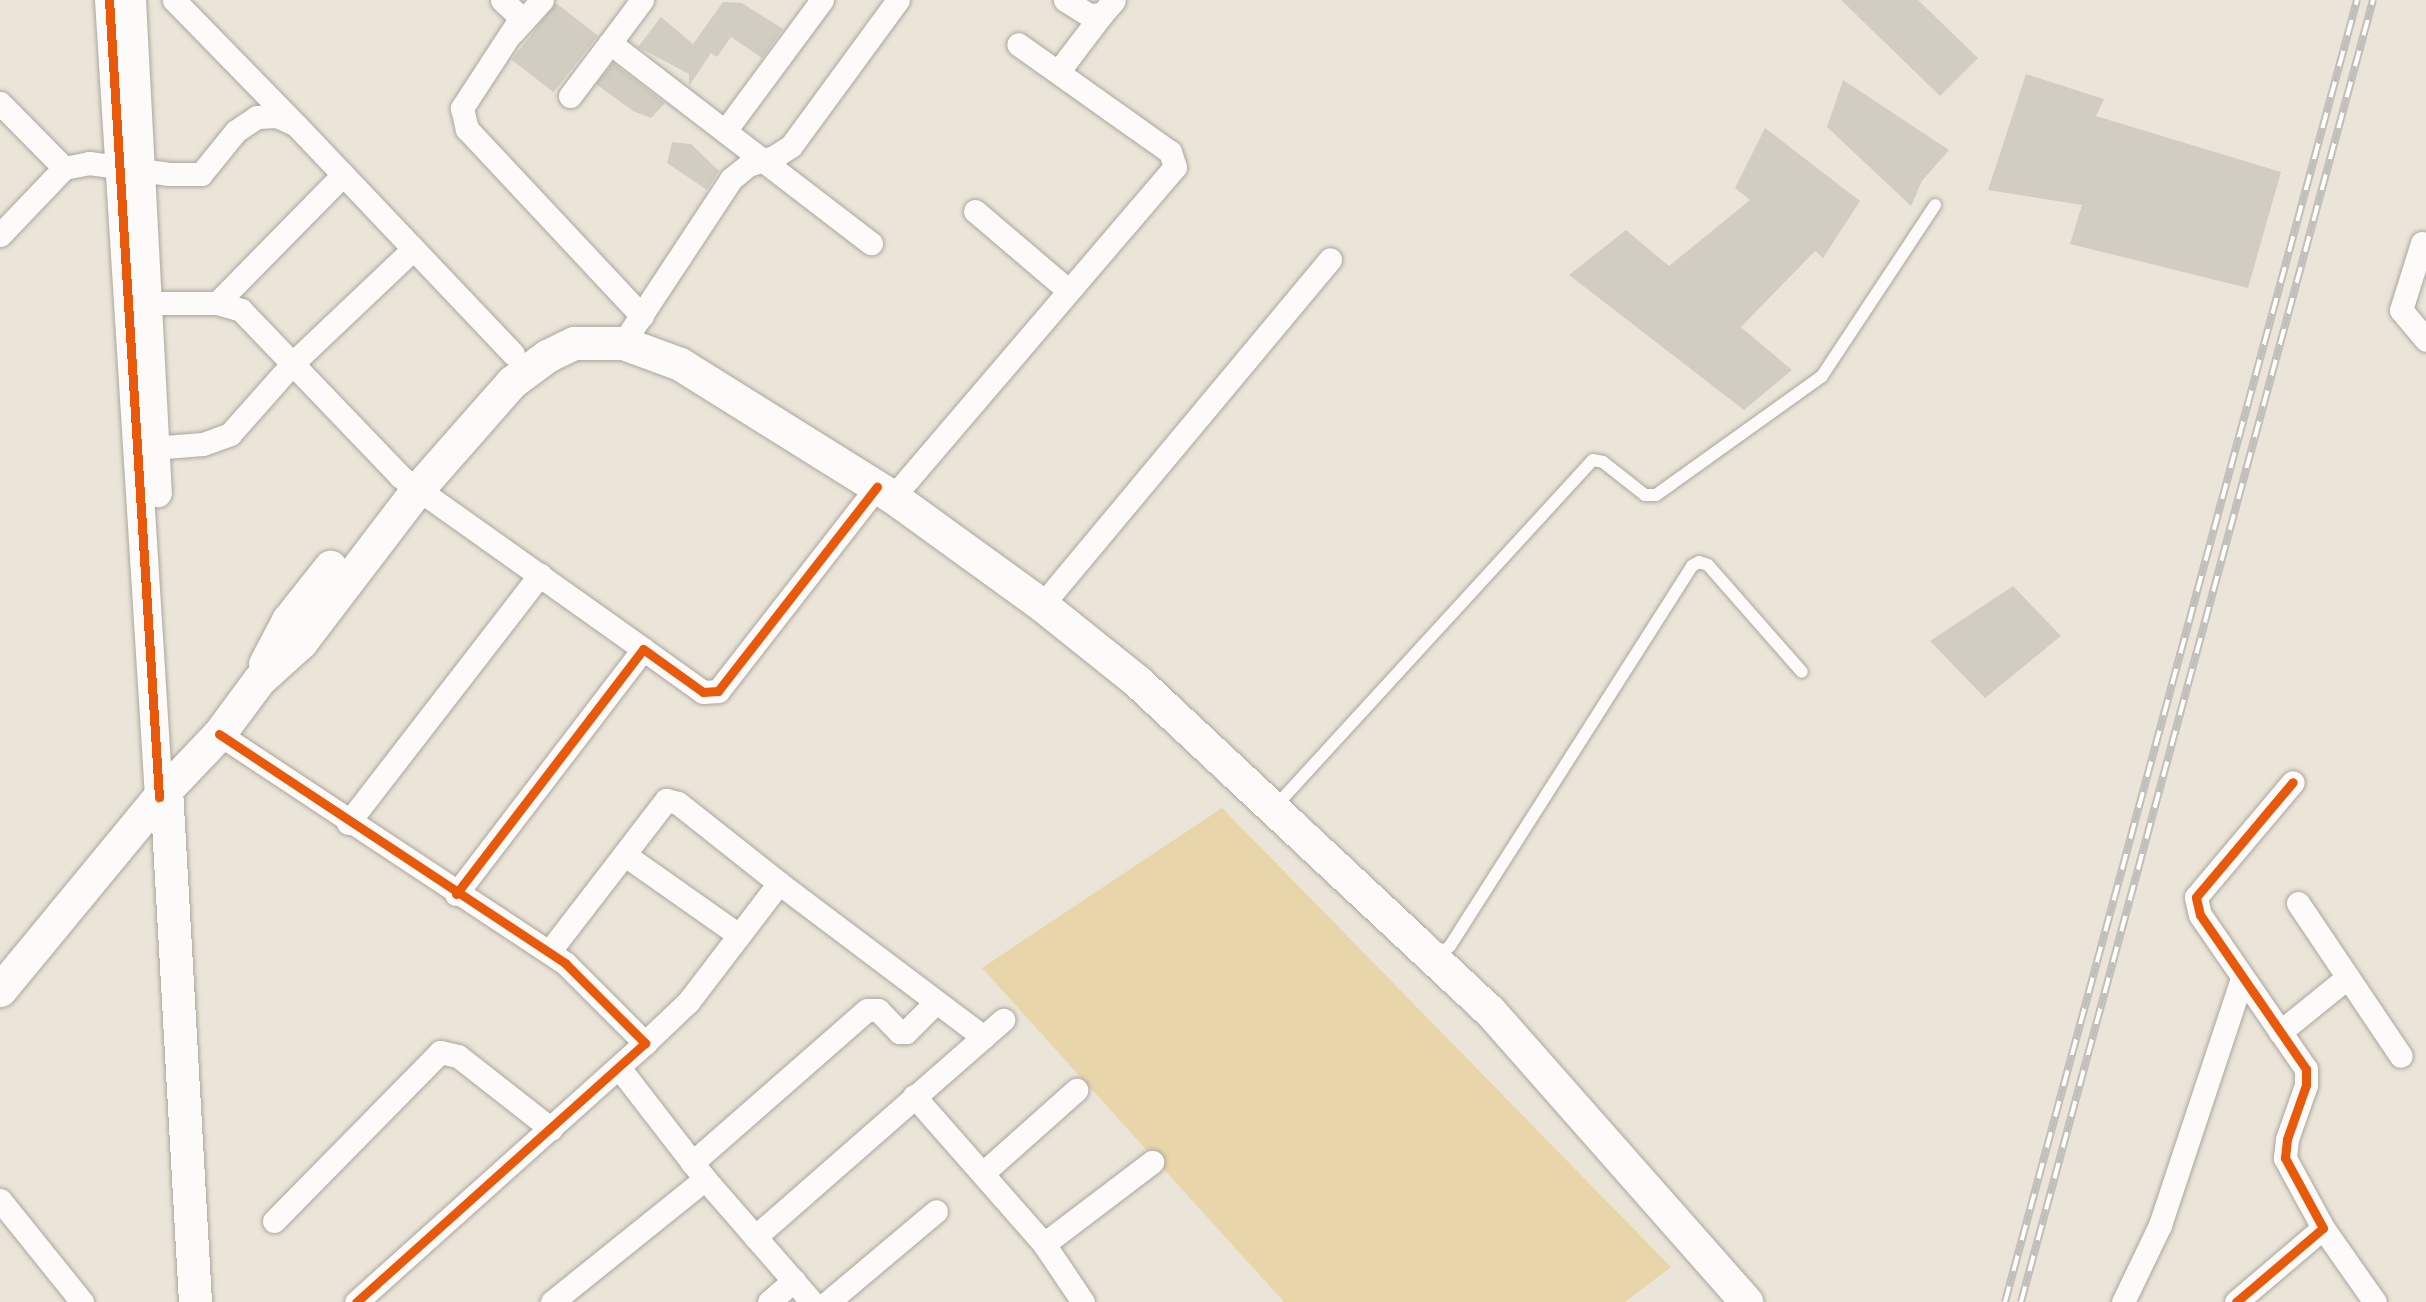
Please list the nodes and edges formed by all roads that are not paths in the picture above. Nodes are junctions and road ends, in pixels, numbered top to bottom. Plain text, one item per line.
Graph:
1 (109, 0) edge
2 (132, 0) edge
3 (174, 0) edge
4 (502, 0) edge
5 (542, 0) edge
6 (642, 0) edge
7 (822, 0) edge
8 (898, 0) edge
9 (1065, 0) edge
10 (1108, 7) edge
11 (513, 32) junction
12 (610, 43) junction
13 (1018, 44) dead end
14 (1058, 72) junction
15 (570, 96) dead end
16 (0, 103) edge
17 (296, 125) junction
18 (725, 131) junction
19 (762, 161) junction
20 (64, 168) junction
21 (131, 170) junction
22 (343, 175) junction
23 (1935, 205) dead end
24 (975, 211) dead end
25 (0, 235) edge
26 (871, 243) dead end
27 (2425, 244) edge
28 (413, 249) junction
29 (1330, 259) dead end
30 (1069, 291) junction
31 (139, 302) junction
32 (217, 303) junction
33 (633, 328) junction
34 (2426, 340) edge
35 (513, 354) junction
36 (293, 363) junction
37 (146, 449) junction
38 (409, 483) junction
39 (891, 489) junction
40 (540, 575) junction
41 (1048, 597) junction
42 (643, 649) junction
43 (1802, 672) dead end
44 (219, 734) junction
45 (2293, 782) dead end
46 (167, 789) junction
47 (1279, 802) junction
48 (348, 823) junction
49 (625, 855) junction
50 (779, 883) junction
51 (456, 894) junction
52 (2298, 903) dead end
53 (738, 934) junction
54 (549, 952) junction
55 (1442, 952) junction
56 (2348, 977) junction
57 (2242, 978) junction
58 (0, 990) edge
59 (936, 1002) junction
60 (1003, 1020) dead end
61 (2280, 1032) junction
62 (983, 1037) junction
63 (645, 1043) junction
64 (2401, 1056) dead end
65 (620, 1069) junction
66 (1076, 1090) dead end
67 (914, 1096) junction
68 (551, 1129) junction
69 (1152, 1162) dead end
70 (699, 1171) junction
71 (983, 1173) junction
72 (0, 1200) edge
73 (936, 1211) dead end
74 (274, 1221) dead end
75 (2323, 1228) junction
76 (755, 1237) junction
77 (1044, 1244) junction
78 (1728, 1266) junction
79 (794, 1280) junction
80 (82, 1302) edge
81 (195, 1302) edge
82 (356, 1302) edge
83 (552, 1302) edge
84 (769, 1302) edge
85 (812, 1302) edge
86 (828, 1302) edge
87 (1083, 1302) edge
88 (1746, 1302) edge
89 (1771, 1302) edge
90 (2123, 1302) edge
91 (2236, 1302) edge
92 (2375, 1302) edge

1 - 21 street
2 - 21 street
3 - 17 street
4 - 11 street
5 - 11 street
6 - 12 street
7 - 18 street
8 - 19 street
9 - 10 street
10 - 14 street
11 - 33 street
12 - 15 street
12 - 18 street
13 - 14 street
14 - 30 street
16 - 20 street
17 - 21 street
17 - 22 street
18 - 19 street
19 - 26 street
19 - 33 street
20 - 21 street
20 - 25 street
21 - 31 street
22 - 28 street
22 - 32 street
23 - 47 lane
24 - 30 street
27 - 34 street
28 - 35 street
28 - 36 street
29 - 41 street
30 - 39 street
31 - 32 street
31 - 37 street
32 - 36 street
33 - 35 main road
33 - 38 main road
33 - 39 main road
35 - 38 main road
36 - 37 street
36 - 38 street
37 - 46 street
38 - 40 street
38 - 44 main road
39 - 41 main road
39 - 42 street
40 - 42 street
40 - 48 street
41 - 47 main road
42 - 51 street
43 - 55 lane
44 - 46 main road
44 - 48 street
45 - 57 street
46 - 58 main road
46 - 81 main road
47 - 55 main road
48 - 51 street
49 - 50 street
49 - 53 street
49 - 54 street
50 - 53 street
50 - 59 street
51 - 54 street
52 - 56 street
53 - 63 street
54 - 63 street
55 - 78 main road
56 - 61 street
56 - 64 street
57 - 61 street
57 - 90 street
59 - 62 street
59 - 70 street
60 - 62 street
61 - 75 street
62 - 67 street
63 - 65 street
65 - 68 street
65 - 70 street
66 - 71 street
67 - 71 street
67 - 76 street
68 - 74 street
68 - 82 street
69 - 77 street
70 - 76 street
70 - 83 street
71 - 77 street
72 - 80 street
73 - 86 street
75 - 91 street
75 - 92 street
76 - 79 street
77 - 87 street
78 - 88 main road
78 - 89 main road
79 - 84 street
79 - 85 street

